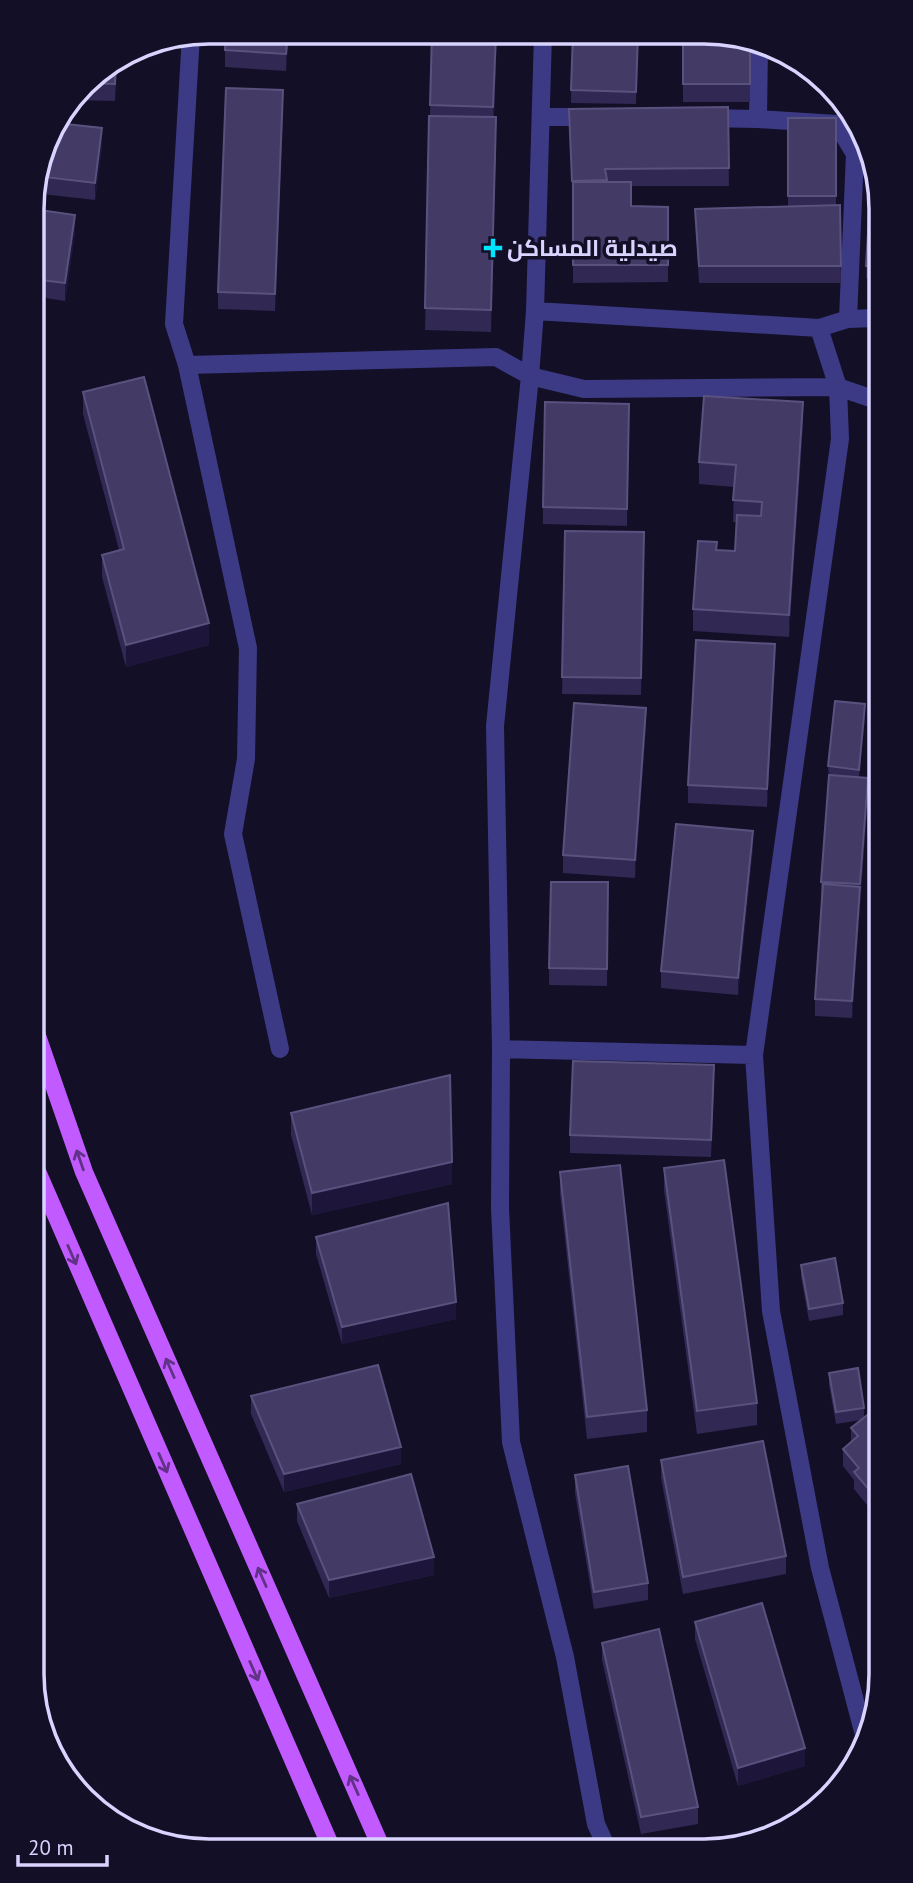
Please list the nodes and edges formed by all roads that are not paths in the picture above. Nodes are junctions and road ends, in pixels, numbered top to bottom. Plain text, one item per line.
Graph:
1 (543, 44) edge
2 (190, 45) edge
3 (760, 54) edge
4 (541, 117) junction
5 (609, 118) edge
6 (690, 118) edge
7 (758, 119) junction
8 (535, 311) junction
9 (869, 318) edge
10 (848, 319) junction
11 (820, 328) junction
12 (187, 365) junction
13 (530, 376) junction
14 (838, 387) junction
15 (869, 398) edge
16 (280, 1048) dead end
17 (501, 1049) junction
18 (754, 1055) junction
19 (44, 1056) edge
20 (44, 1187) edge
21 (861, 1725) edge
22 (328, 1839) edge
23 (377, 1839) edge
24 (603, 1839) edge

1 - 4 street
2 - 12 street
3 - 7 street
4 - 5 street
4 - 8 street
6 - 7 street
7 - 10 street
8 - 11 street
8 - 13 street
9 - 10 street
10 - 11 street
11 - 14 street
12 - 13 street
12 - 16 street
13 - 14 street
13 - 17 street
14 - 15 street
14 - 18 street
17 - 18 street
17 - 24 street
18 - 21 street
23 -> 19 main road
20 -> 22 main road

